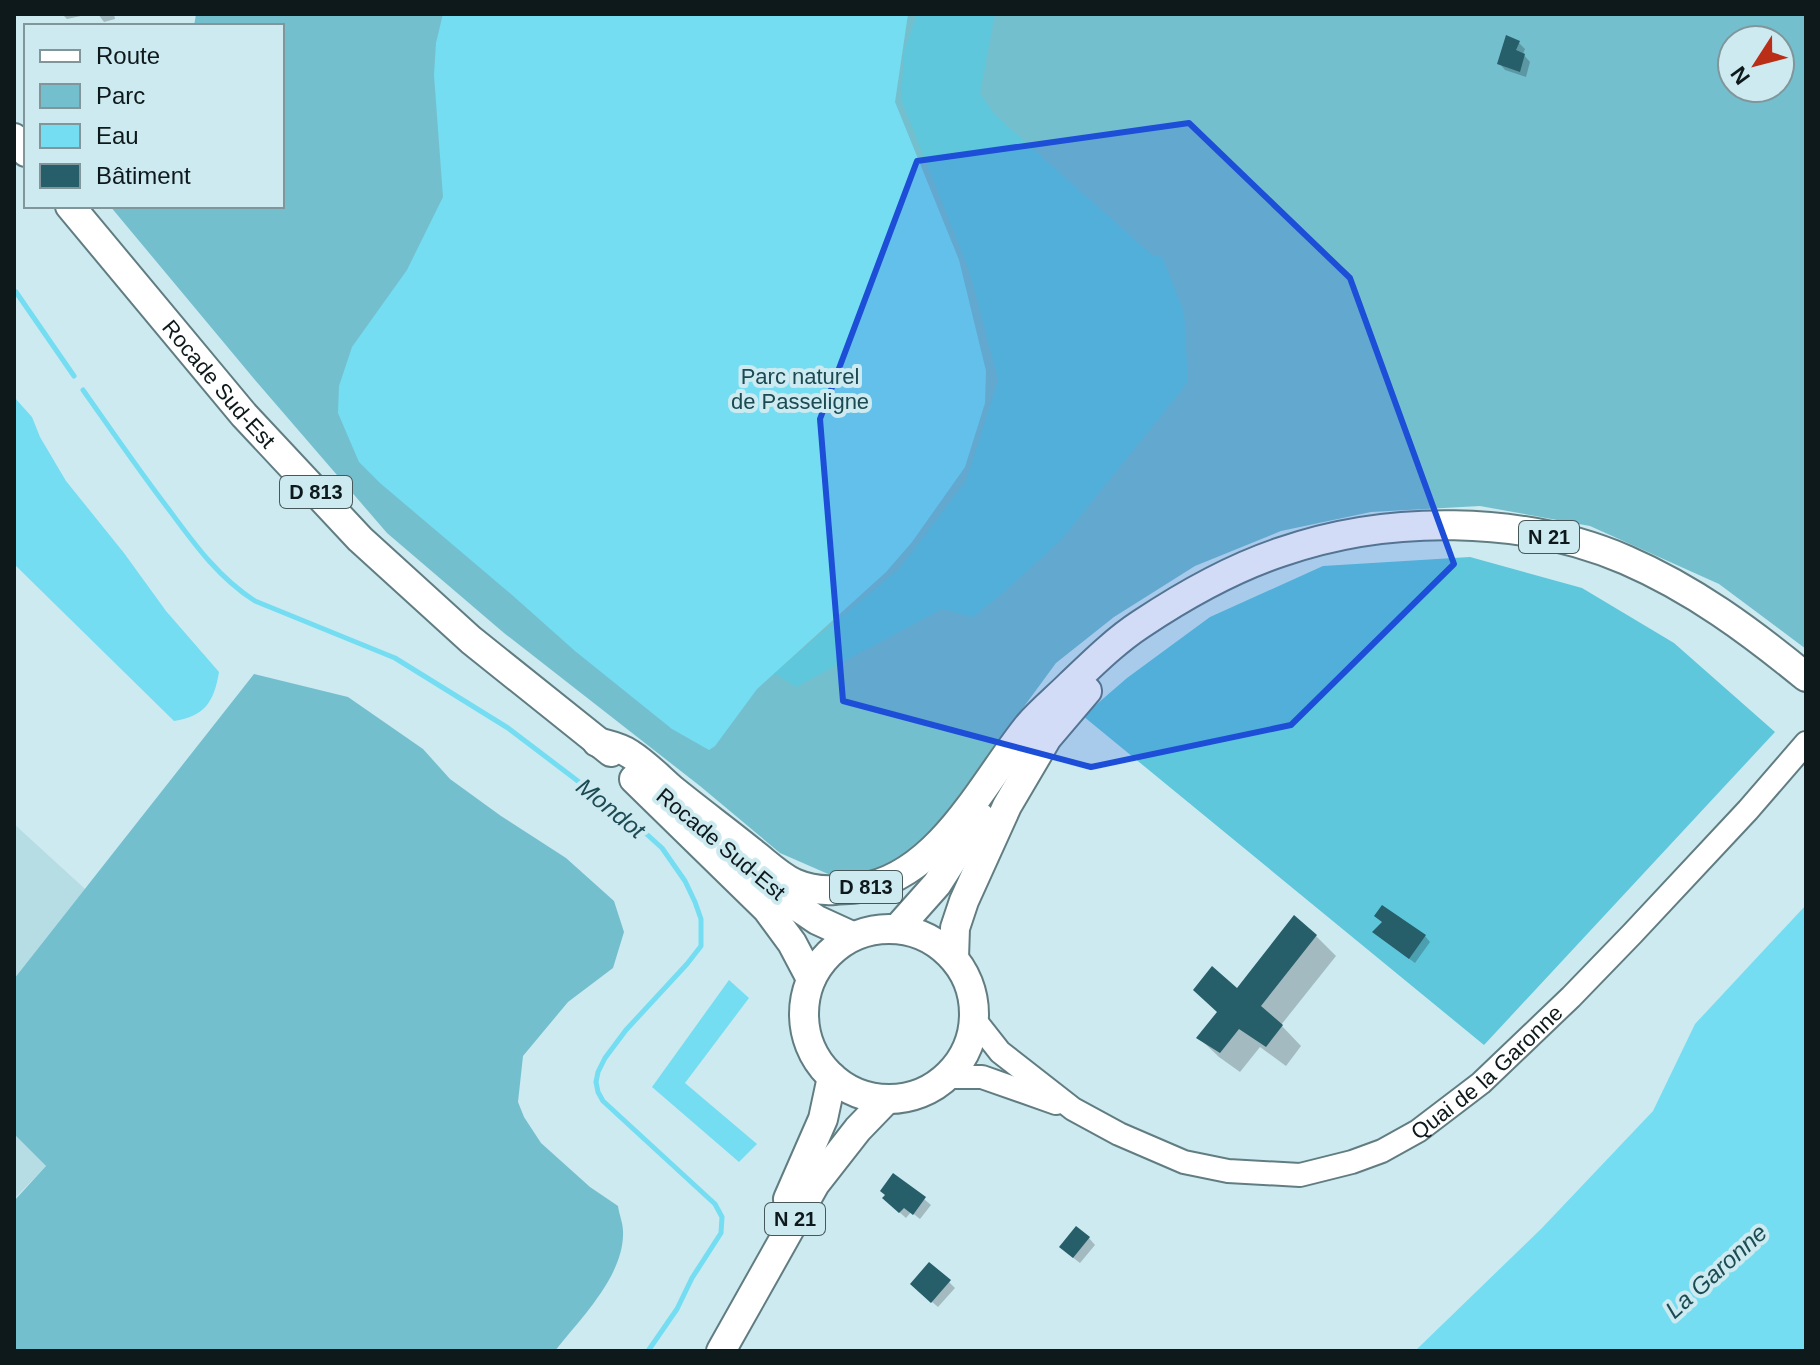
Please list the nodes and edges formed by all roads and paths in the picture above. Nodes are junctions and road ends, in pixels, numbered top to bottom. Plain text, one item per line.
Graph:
1 (72, 208) edge
2 (1088, 668) junction
3 (1792, 670) edge
4 (1806, 690) edge
5 (597, 742) junction
6 (1806, 743) edge
7 (897, 929) junction
8 (852, 936) junction
9 (954, 958) junction
10 (811, 979) junction
11 (974, 1019) junction
12 (832, 1077) junction
13 (946, 1077) junction
14 (887, 1099) junction
15 (1073, 1109) junction
16 (707, 1351) edge
17 (721, 1351) edge

1 - 5 main road, Rocade Sud-Est / D 813
2 - 3 main road, N 21
2 - 5 main road, D 813
2 - 7 main road, N 21
3 - 4 main road, N 21
3 - 9 main road, N 21
5 - 8 main road, Rocade Sud-Est / D 813
5 - 10 main road, Rocade Sud-Est / D 813
6 - 15 street, Quai de la Garonne
7 - 8 main road
7 - 9 main road
8 - 10 main road
9 - 11 main road
10 - 12 main road
11 - 13 main road
11 - 15 street, Quai de la Garonne
12 - 14 main road
12 - 16 main road, N 21
13 - 14 main road
13 - 15 street, Quai de la Garonne
14 - 17 main road, N 21

